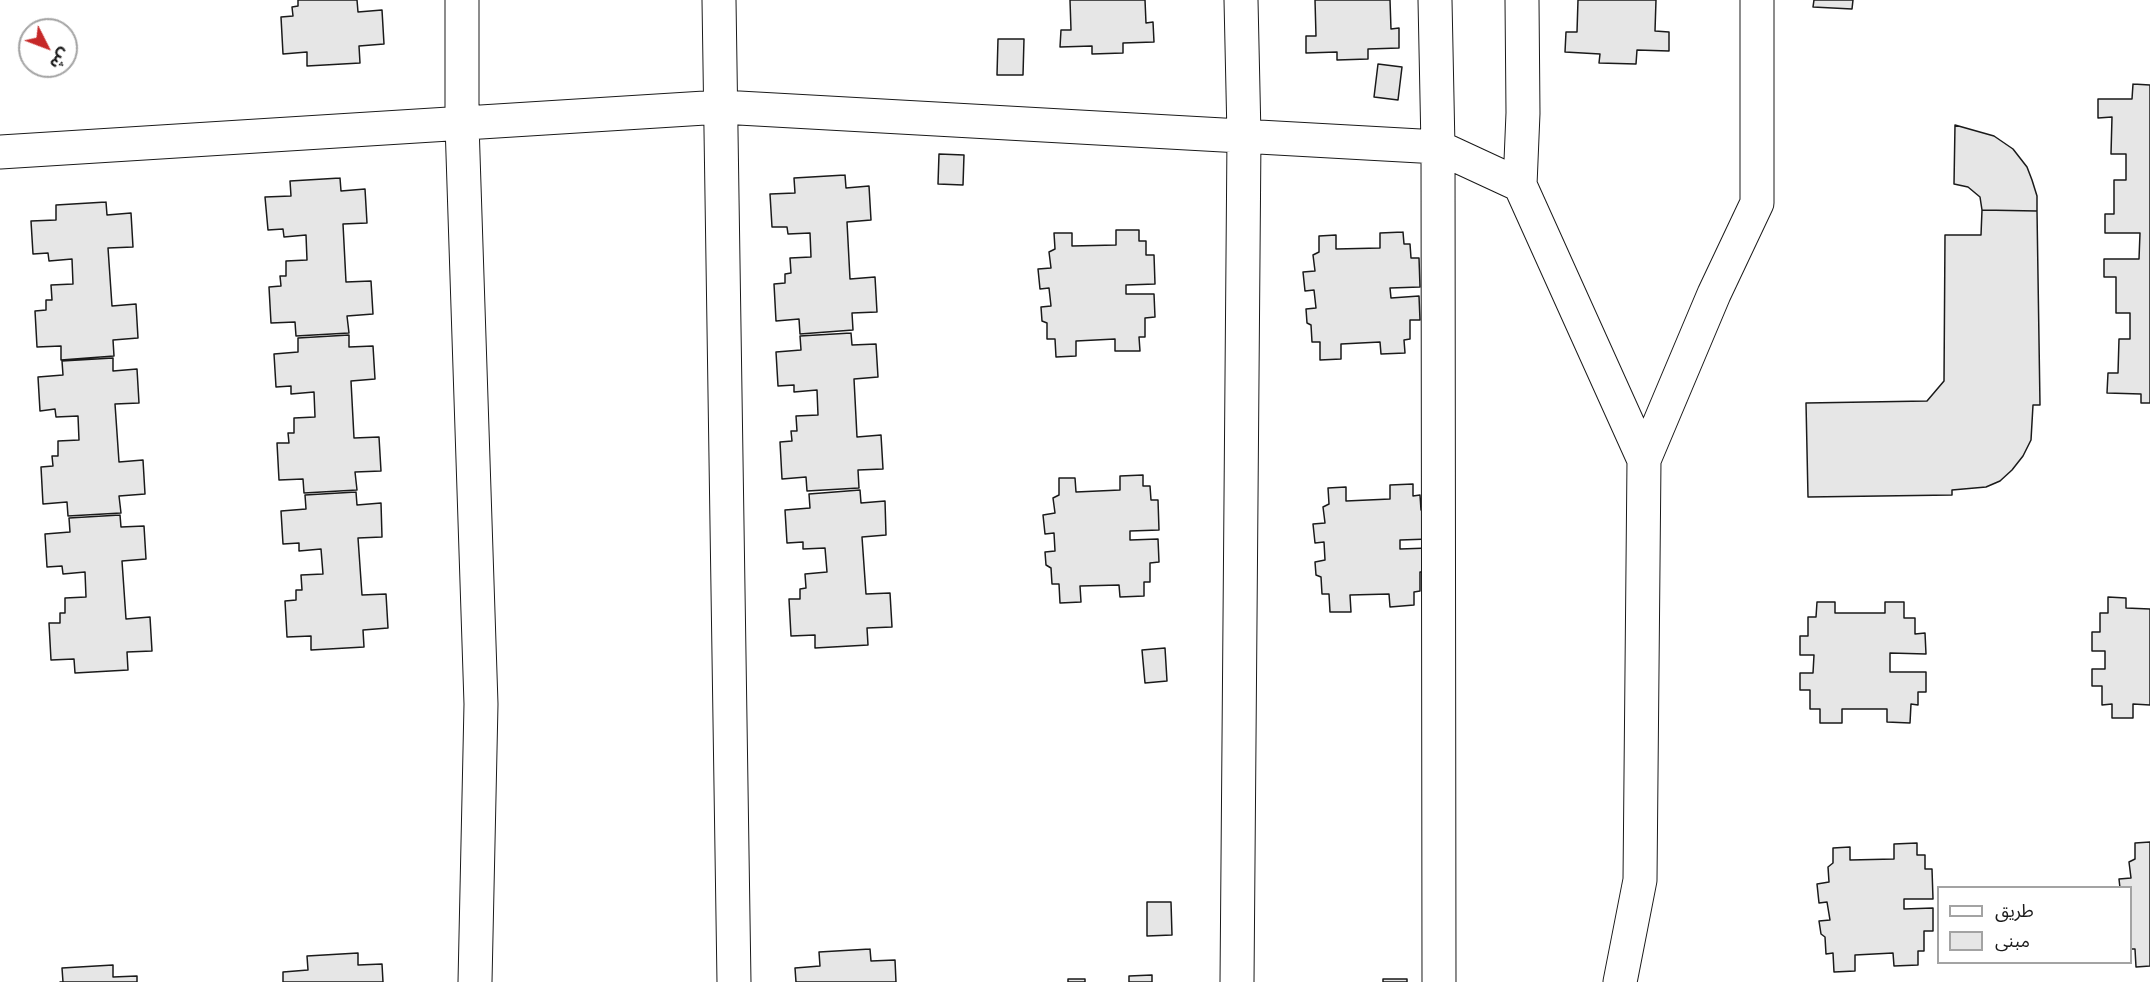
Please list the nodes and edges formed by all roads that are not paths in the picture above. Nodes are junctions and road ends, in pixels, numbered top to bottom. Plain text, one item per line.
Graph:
1 (462, 0) edge
2 (719, 0) edge
3 (1241, 0) edge
4 (1435, 0) edge
5 (1522, 0) edge
6 (1757, 0) edge
7 (721, 108) junction
8 (462, 124) junction
9 (1244, 136) junction
10 (1438, 147) junction
11 (0, 152) edge
12 (1520, 185) junction
13 (1644, 460) junction
14 (476, 982) edge
15 (734, 982) edge
16 (1237, 982) edge
17 (1439, 982) edge
18 (1620, 982) edge

1 - 8 street
2 - 7 street
3 - 9 street
4 - 10 street
5 - 12 street
6 - 13 street
7 - 8 street
7 - 9 street
7 - 15 street
8 - 11 street
8 - 14 street
9 - 10 street
9 - 16 street
10 - 12 street
10 - 17 street
12 - 13 street
13 - 18 street

